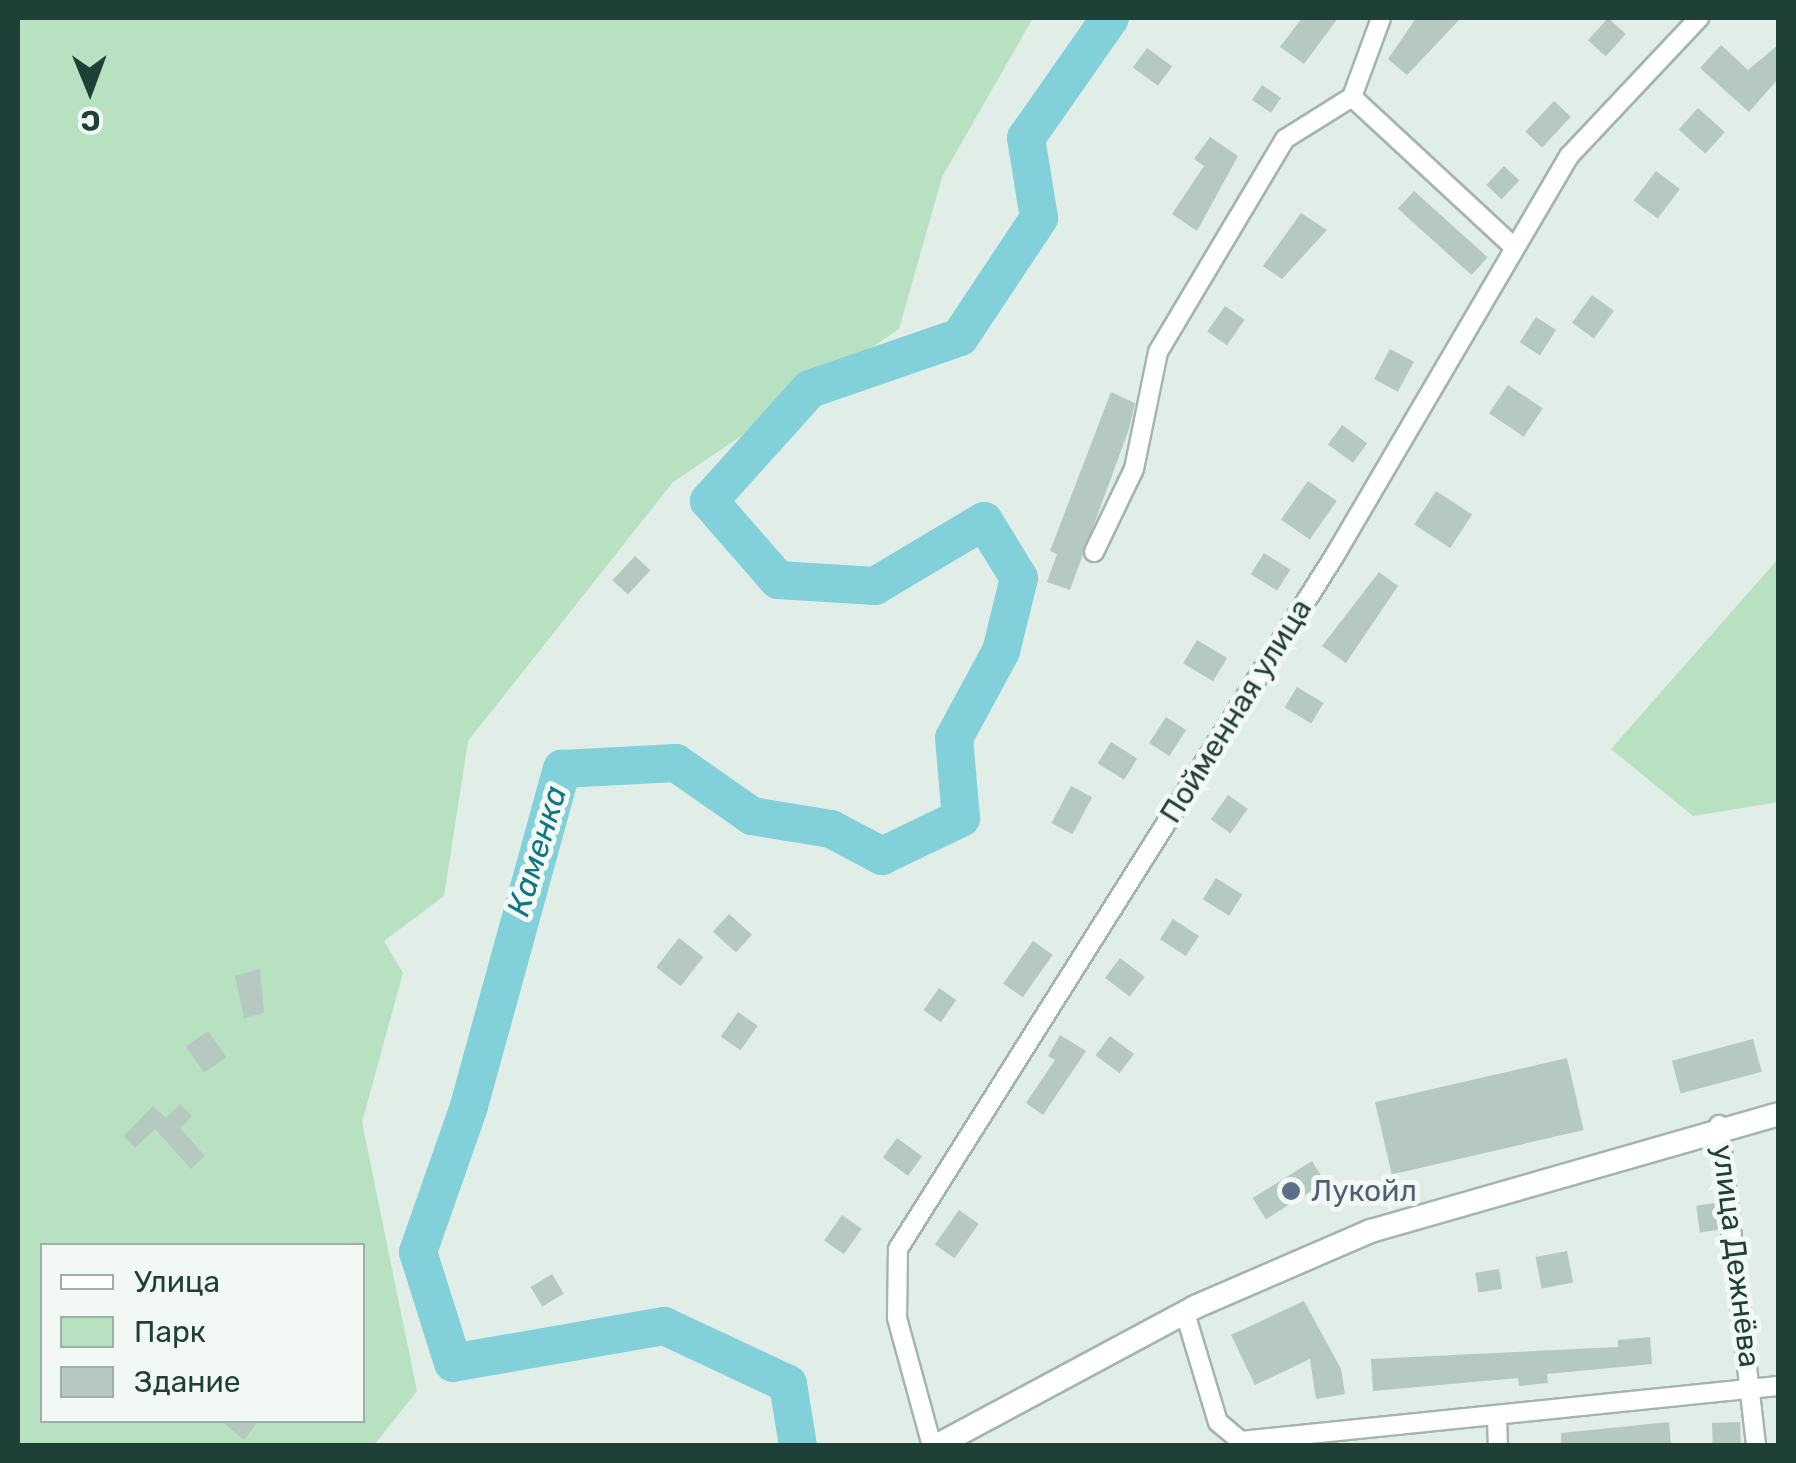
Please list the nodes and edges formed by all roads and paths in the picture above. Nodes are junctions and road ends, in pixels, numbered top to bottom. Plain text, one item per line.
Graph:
1 (1381, 18) edge
2 (1699, 18) edge
3 (1352, 97) junction
4 (1514, 247) junction
5 (1094, 552) dead end
6 (1778, 1114) edge
7 (1720, 1126) junction
8 (1185, 1313) junction
9 (1778, 1386) edge
10 (1753, 1388) junction
11 (1498, 1419) junction
12 (934, 1446) edge
13 (1498, 1446) edge
14 (1756, 1446) edge

1 - 3 street
2 - 4 street, Пойменная улица
3 - 4 street
3 - 5 street
4 - 12 street, Пойменная улица
6 - 7 street
7 - 8 street
7 - 10 street, улица Дежнёва
8 - 11 street
8 - 12 street
9 - 10 street
10 - 11 street
10 - 14 street, улица Дежнёва
11 - 13 street

